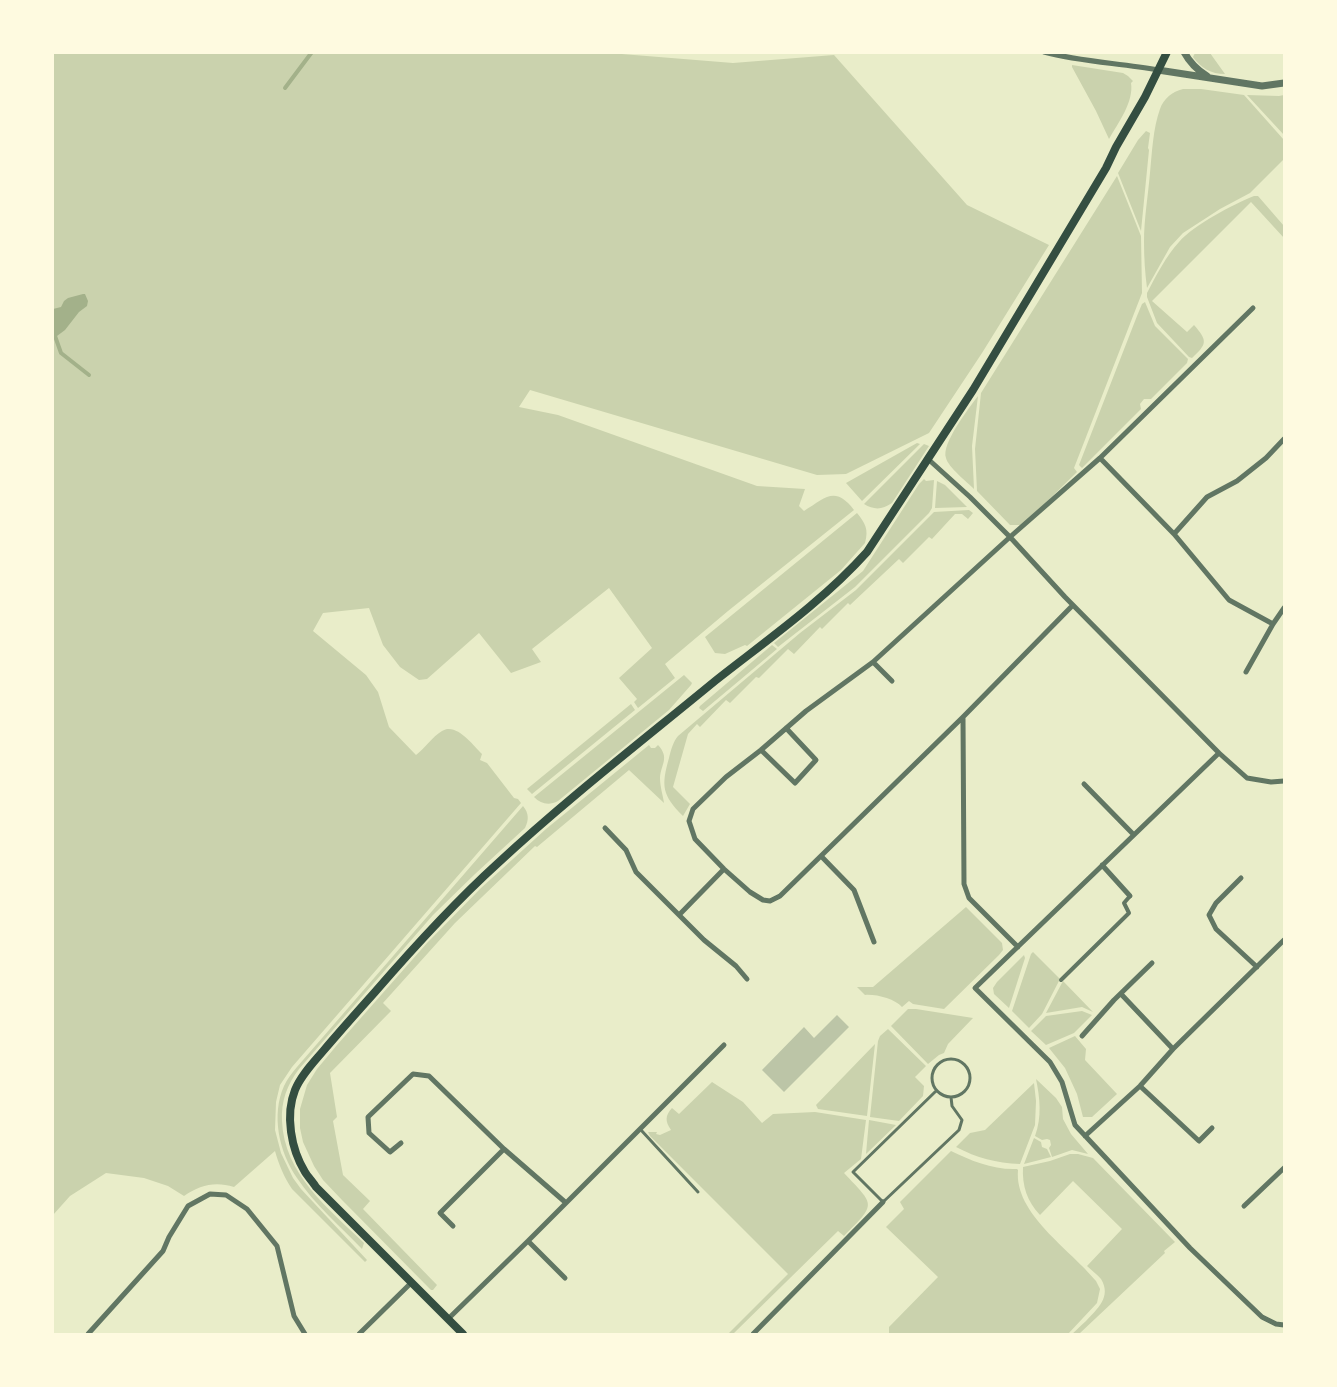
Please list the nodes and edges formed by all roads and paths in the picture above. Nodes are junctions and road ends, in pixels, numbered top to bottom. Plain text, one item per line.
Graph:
1 (1044, 52) edge
2 (1167, 52) edge
3 (1184, 52) edge
4 (1158, 70) junction
5 (1210, 78) junction
6 (1284, 83) edge
7 (1253, 308) dead end
8 (1284, 439) edge
9 (1101, 458) junction
10 (928, 459) junction
11 (1174, 534) junction
12 (1010, 537) junction
13 (1073, 605) junction
14 (1284, 608) edge
15 (1273, 624) junction
16 (873, 662) junction
17 (1246, 672) dead end
18 (892, 681) dead end
19 (963, 717) junction
20 (786, 728) junction
21 (761, 750) junction
22 (1219, 753) junction
23 (1284, 781) edge
24 (1084, 784) dead end
25 (605, 828) dead end
26 (1134, 834) junction
27 (821, 856) junction
28 (1102, 865) junction
29 (724, 869) junction
30 (1241, 879) dead end
31 (1130, 896) joint
32 (679, 915) junction
33 (1284, 940) edge
34 (874, 942) dead end
35 (1018, 947) junction
36 (1152, 963) dead end
37 (1257, 968) junction
38 (747, 979) dead end
39 (1061, 980) dead end
40 (1121, 994) junction
41 (1082, 1036) dead end
42 (724, 1045) dead end
43 (1173, 1049) junction
44 (1140, 1086) junction
45 (936, 1091) junction
46 (951, 1097) junction
47 (1212, 1128) dead end
48 (640, 1129) junction
49 (1085, 1136) junction
50 (401, 1143) dead end
51 (504, 1149) junction
52 (1284, 1168) edge
53 (698, 1192) dead end
54 (565, 1202) junction
55 (883, 1202) junction
56 (1244, 1206) dead end
57 (453, 1226) dead end
58 (528, 1241) junction
59 (565, 1278) dead end
60 (412, 1282) junction
61 (448, 1319) junction
62 (1284, 1325) edge
63 (362, 1334) edge
64 (88, 1335) edge
65 (305, 1335) edge
66 (463, 1335) edge
67 (753, 1335) edge

1 - 4 street
2 - 4 main road
3 - 5 street
4 - 5 street
4 - 10 main road
5 - 6 street
7 - 9 street
8 - 11 street
9 - 11 street
9 - 12 street
10 - 12 street
10 - 60 main road
11 - 15 street
12 - 13 street
12 - 16 street
13 - 19 street
13 - 22 street
14 - 15 street
15 - 17 street
16 - 18 street
16 - 20 street
19 - 27 street
19 - 35 street
20 - 21 street
20 - 21 street
21 - 29 street
22 - 23 street
22 - 26 street
24 - 26 street
25 - 32 street
26 - 28 street
27 - 29 street
27 - 34 street
28 - 31 street
28 - 35 street
29 - 32 street
30 - 37 street
31 - 39 street
32 - 38 street
33 - 37 street
35 - 49 street
36 - 40 street
37 - 43 street
40 - 41 street
40 - 43 street
42 - 48 street
43 - 44 street
44 - 47 street
44 - 49 street
45 - 46 lane
45 - 46 lane
45 - 55 lane
46 - 55 lane
48 - 53 lane
48 - 54 street
49 - 62 street
50 - 51 street
51 - 54 street
51 - 57 street
52 - 56 street
54 - 58 street
55 - 67 street
58 - 59 street
58 - 61 street
60 - 61 main road
60 - 63 street
61 - 66 main road
64 - 65 street

